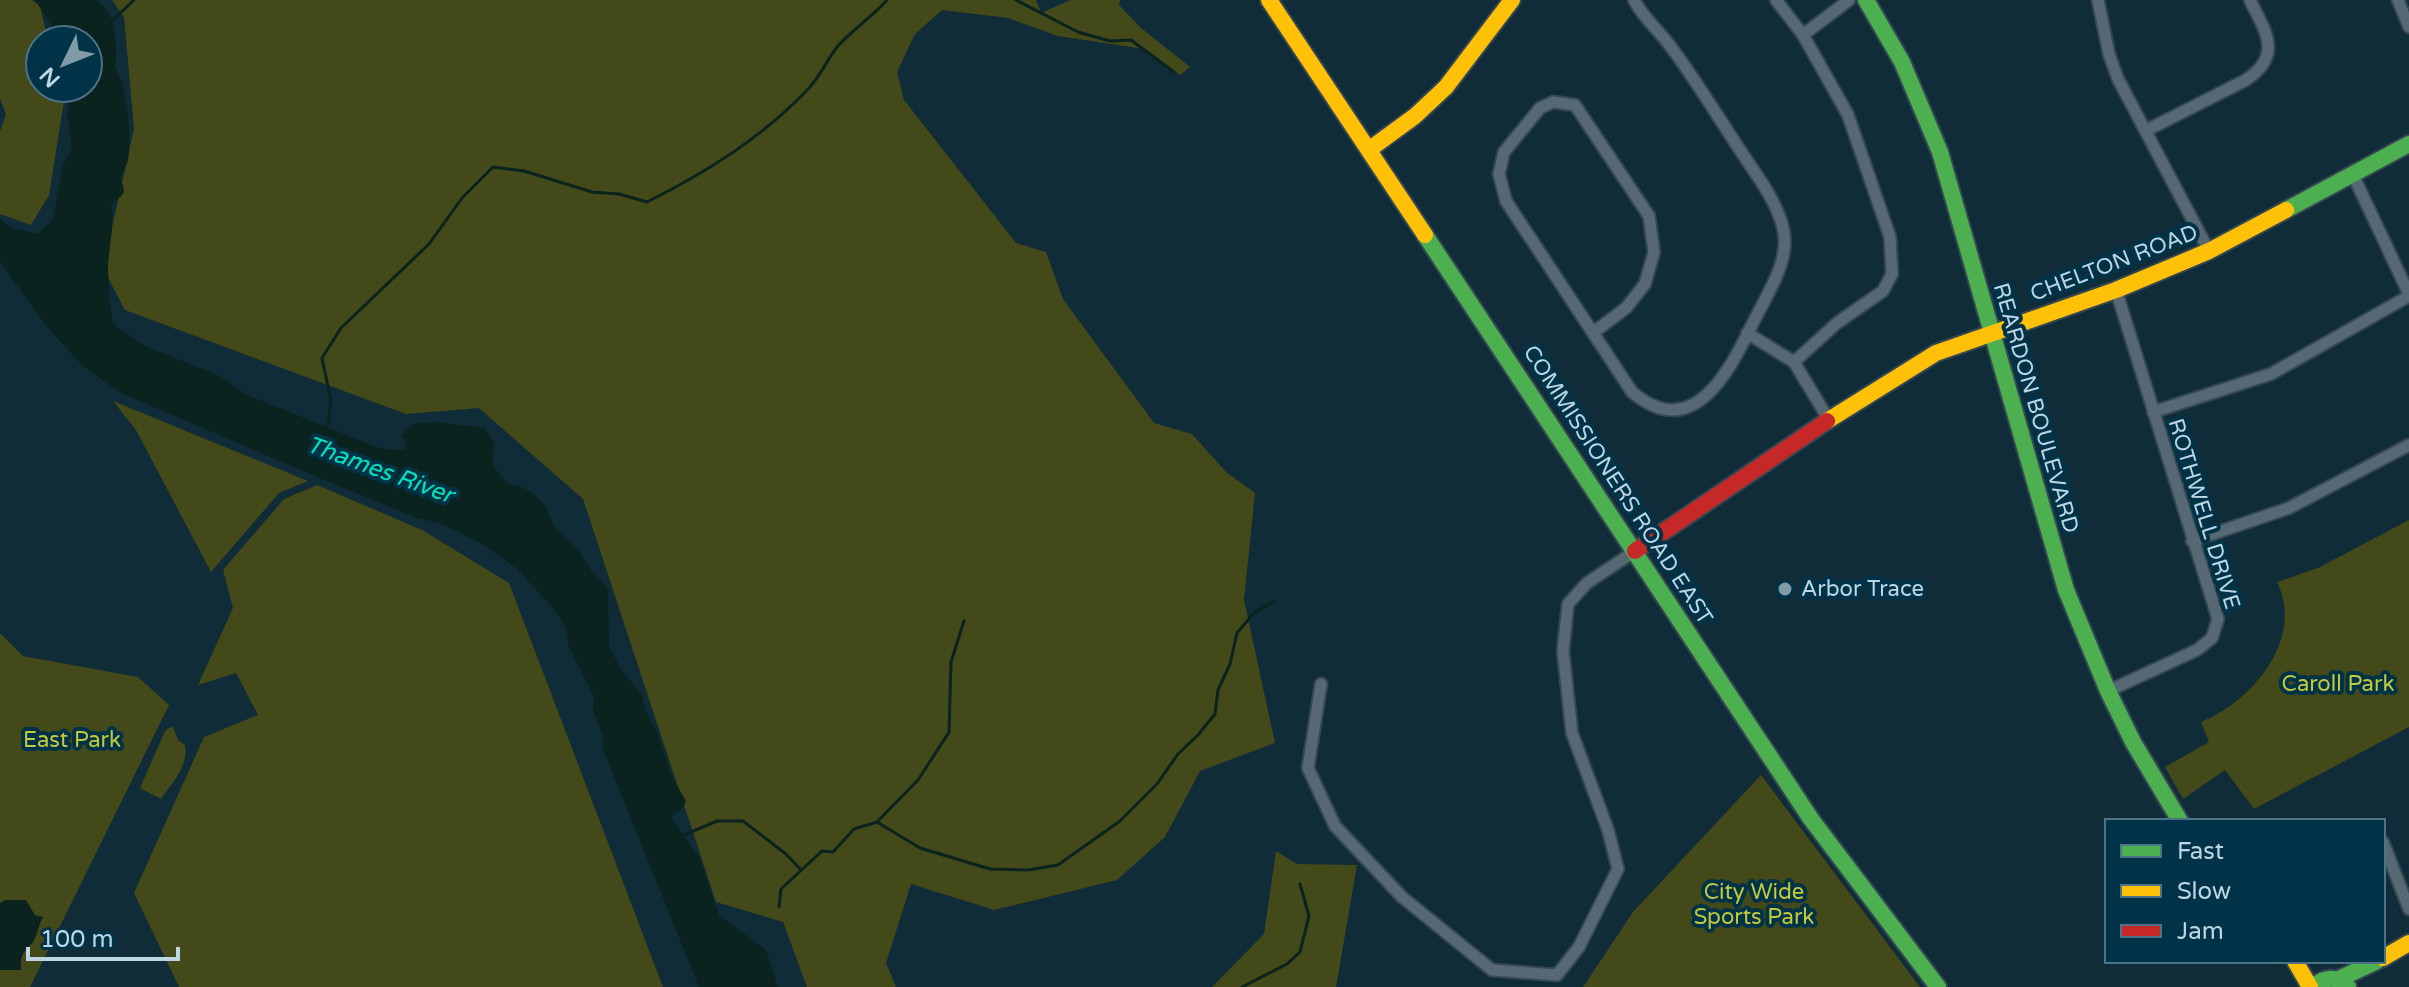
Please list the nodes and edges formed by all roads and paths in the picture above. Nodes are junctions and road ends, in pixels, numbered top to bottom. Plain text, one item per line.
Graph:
1 (1269, 0) edge
2 (1512, 0) edge
3 (1634, 0) edge
4 (1776, 0) edge
5 (1849, 0) edge
6 (1866, 0) edge
7 (2098, 0) edge
8 (2250, 0) edge
9 (2398, 0) edge
10 (2409, 27) edge
11 (1803, 35) junction
12 (2147, 130) junction
13 (2409, 144) edge
14 (1370, 149) junction
15 (2353, 175) junction
16 (2209, 251) junction
17 (2116, 290) junction
18 (2409, 295) edge
19 (1594, 332) junction
20 (1747, 333) junction
21 (1990, 333) junction
22 (1794, 362) junction
23 (2153, 412) junction
24 (1829, 420) junction
25 (2409, 445) edge
26 (2192, 541) junction
27 (1635, 551) junction
28 (1321, 684) dead end
29 (2108, 691) junction
30 (2179, 819) edge
31 (2385, 847) edge
32 (2409, 909) edge
33 (2409, 943) edge
34 (2385, 956) edge
35 (2297, 963) edge
36 (2372, 963) edge
37 (2331, 984) edge
38 (1938, 987) edge

1 - 14 street, COMMISSIONERS ROAD EAST
2 - 14 street
3 - 20 street
4 - 11 street
5 - 11 street
6 - 21 street, REARDON BOULEVARD
7 - 12 street
8 - 12 street
9 - 10 street
11 - 22 street
12 - 16 street
13 - 15 street, CHELTON ROAD
14 - 27 street, COMMISSIONERS ROAD EAST
15 - 16 street, CHELTON ROAD
15 - 18 street
16 - 17 street, CHELTON ROAD
17 - 21 street, CHELTON ROAD
17 - 23 street, ROTHWELL DRIVE
18 - 23 street
19 - 19 street
19 - 20 street
20 - 22 street
21 - 24 street, CHELTON ROAD
21 - 29 street, REARDON BOULEVARD
22 - 24 street
23 - 26 street, ROTHWELL DRIVE
24 - 27 street, CHELTON ROAD
25 - 26 street
26 - 29 street, ROTHWELL DRIVE
27 - 28 street
27 - 38 street, COMMISSIONERS ROAD EAST
29 - 30 street, REARDON BOULEVARD
31 - 32 street
33 - 34 street
35 - 37 street
36 - 37 street

